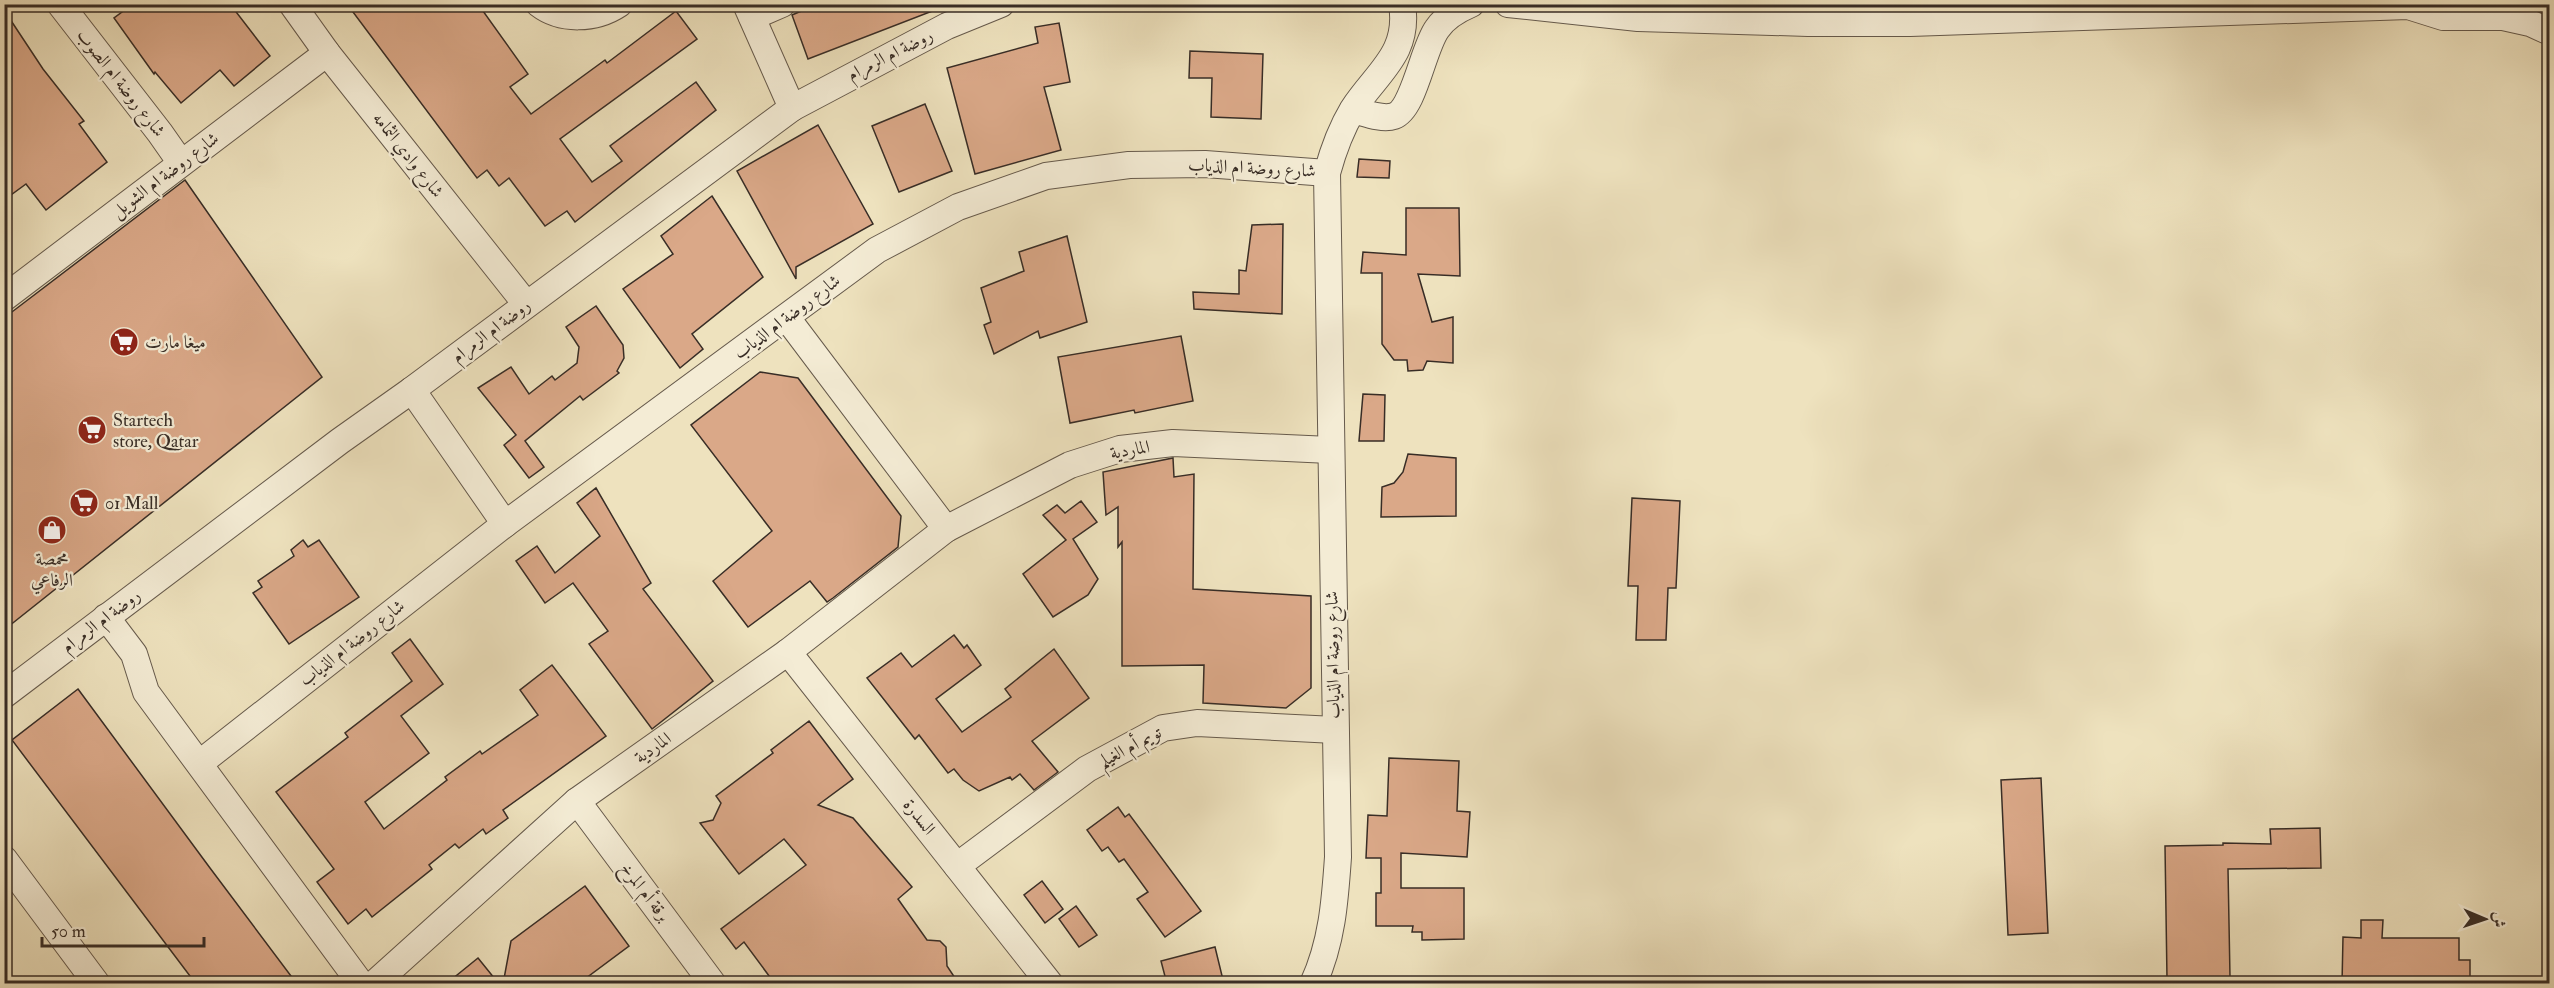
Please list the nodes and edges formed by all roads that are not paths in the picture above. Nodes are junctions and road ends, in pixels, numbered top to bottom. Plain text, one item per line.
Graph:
1 (60, 4) edge
2 (292, 4) edge
3 (538, 4) edge
4 (619, 4) edge
5 (782, 4) edge
6 (1001, 4) edge
7 (1402, 4) edge
8 (1471, 4) edge
9 (1508, 4) edge
10 (2409, 5) edge
11 (749, 11) edge
12 (2550, 32) edge
13 (327, 53) junction
14 (792, 108) junction
15 (1353, 110) junction
16 (181, 163) junction
17 (1327, 173) junction
18 (4, 298) edge
19 (526, 304) junction
20 (787, 318) junction
21 (412, 390) junction
22 (1330, 450) junction
23 (505, 524) junction
24 (946, 528) junction
25 (106, 617) junction
26 (788, 652) junction
27 (4, 695) edge
28 (1335, 730) junction
29 (200, 763) junction
30 (577, 801) junction
31 (4, 859) edge
32 (957, 866) junction
33 (97, 984) edge
34 (361, 984) edge
35 (374, 984) edge
36 (713, 984) edge
37 (1050, 984) edge
38 (1313, 984) edge

1 - 16 street, شارع روضة ام الصوب
2 - 13 street, شارع وادي الثمامه
3 - 4 street
5 - 11 street
6 - 14 street, روضة ام الرمرام
7 - 15 street
8 - 15 street
9 - 10 street
10 - 12 street
11 - 14 street
13 - 16 street, شارع روضة ام الشويل
13 - 19 street, شارع وادي الثمامه
14 - 19 street, روضة ام الرمرام
15 - 17 street
16 - 18 street, شارع روضة ام الشويل
17 - 20 street, شارع روضة ام الذياب
17 - 22 street, شارع روضة ام الذياب
19 - 21 street, روضة ام الرمرام
20 - 23 street, شارع روضة ام الذياب
20 - 24 street
21 - 23 street
21 - 25 street, روضة ام الرمرام
22 - 24 street, الماردية
22 - 28 street, شارع روضة ام الذياب
23 - 29 street, شارع روضة ام الذياب
24 - 26 street, الماردية
25 - 27 street, روضة ام الرمرام
25 - 29 street
26 - 30 street, الماردية
26 - 32 street, السدرة
28 - 32 street, تويم أم الغيلم
28 - 38 street, شارع روضة ام الذياب
29 - 34 street
30 - 35 street, الماردية
30 - 36 street, برقة أم المرخ
31 - 33 street
32 - 37 street, السدرة

